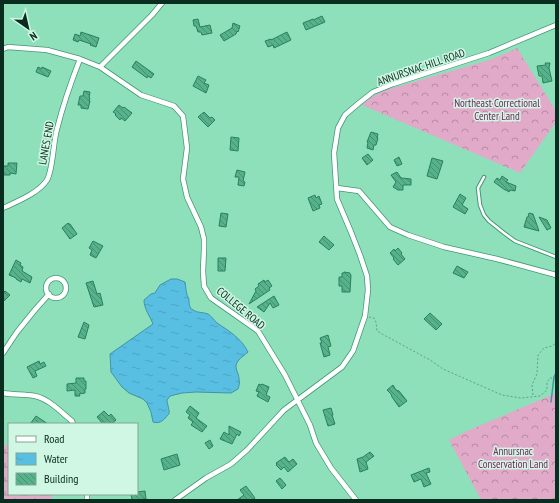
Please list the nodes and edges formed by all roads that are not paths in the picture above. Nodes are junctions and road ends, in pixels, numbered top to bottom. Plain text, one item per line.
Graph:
1 (162, 3) edge
2 (556, 25) edge
3 (3, 49) edge
4 (80, 59) junction
5 (100, 67) junction
6 (484, 177) dead end
7 (337, 188) junction
8 (3, 208) edge
9 (556, 257) edge
10 (556, 275) edge
11 (49, 294) junction
12 (3, 353) edge
13 (3, 393) edge
14 (297, 400) junction
15 (73, 423) edge
16 (175, 500) edge
17 (356, 500) edge

1 - 5 street
2 - 7 street, ANNURSNAC HILL ROAD
3 - 4 street, COLLEGE ROAD
4 - 5 street, COLLEGE ROAD
4 - 8 street, LANES END
5 - 14 street, COLLEGE ROAD
6 - 9 lane
7 - 10 street
7 - 14 street, ANNURSNAC HILL ROAD
11 - 11 street
11 - 12 street
13 - 15 street
14 - 16 street, ANNURSNAC HILL ROAD
14 - 17 street, COLLEGE ROAD

